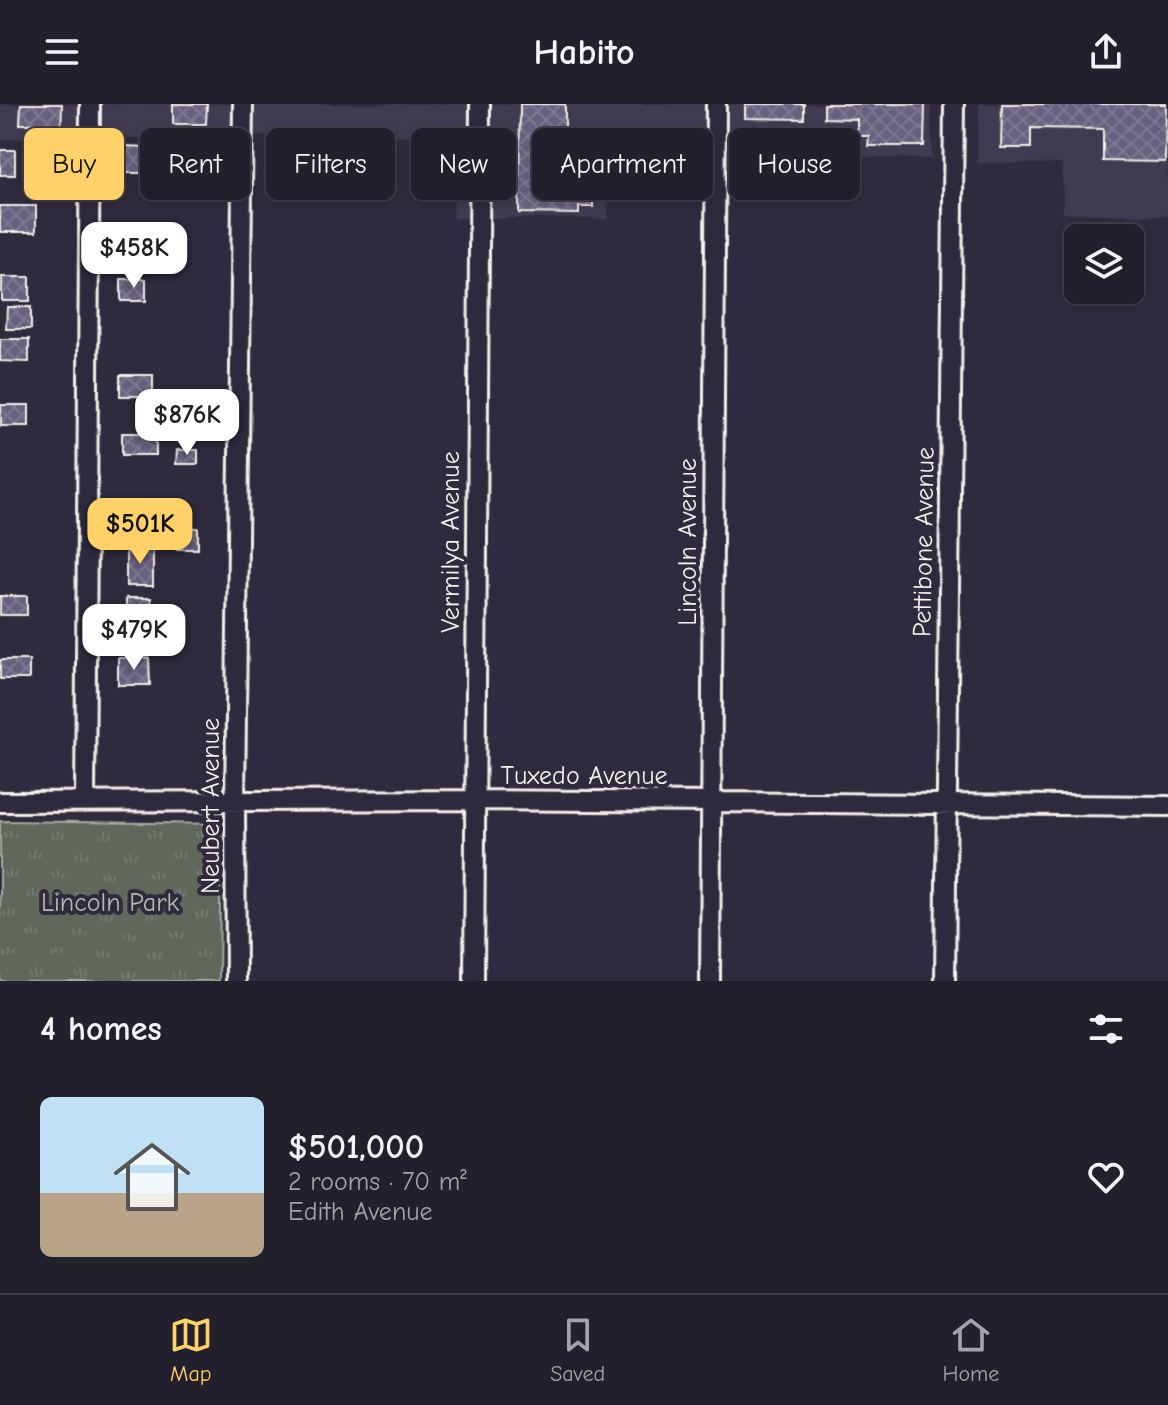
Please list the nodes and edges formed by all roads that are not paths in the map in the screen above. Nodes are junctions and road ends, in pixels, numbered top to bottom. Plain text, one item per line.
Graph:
1 (90, 104) edge
2 (243, 104) edge
3 (480, 104) edge
4 (716, 104) edge
5 (954, 104) edge
6 (475, 800) junction
7 (0, 802) edge
8 (85, 802) junction
9 (235, 802) junction
10 (711, 802) junction
11 (946, 804) junction
12 (1168, 806) edge
13 (236, 981) edge
14 (474, 981) edge
15 (710, 981) edge
16 (945, 981) edge

1 - 8 street
2 - 9 street, Neubert Avenue
3 - 6 street, Vermilya Avenue
4 - 10 street, Lincoln Avenue
5 - 11 street, Pettibone Avenue
6 - 9 street, Tuxedo Avenue
6 - 10 street, Tuxedo Avenue
6 - 14 street, Vermilya Avenue
7 - 8 street, Tuxedo Avenue
8 - 9 street, Tuxedo Avenue
9 - 13 street, Neubert Avenue
10 - 11 street, Tuxedo Avenue
10 - 15 street, Lincoln Avenue
11 - 12 street, Tuxedo Avenue
11 - 16 street, Pettibone Avenue

